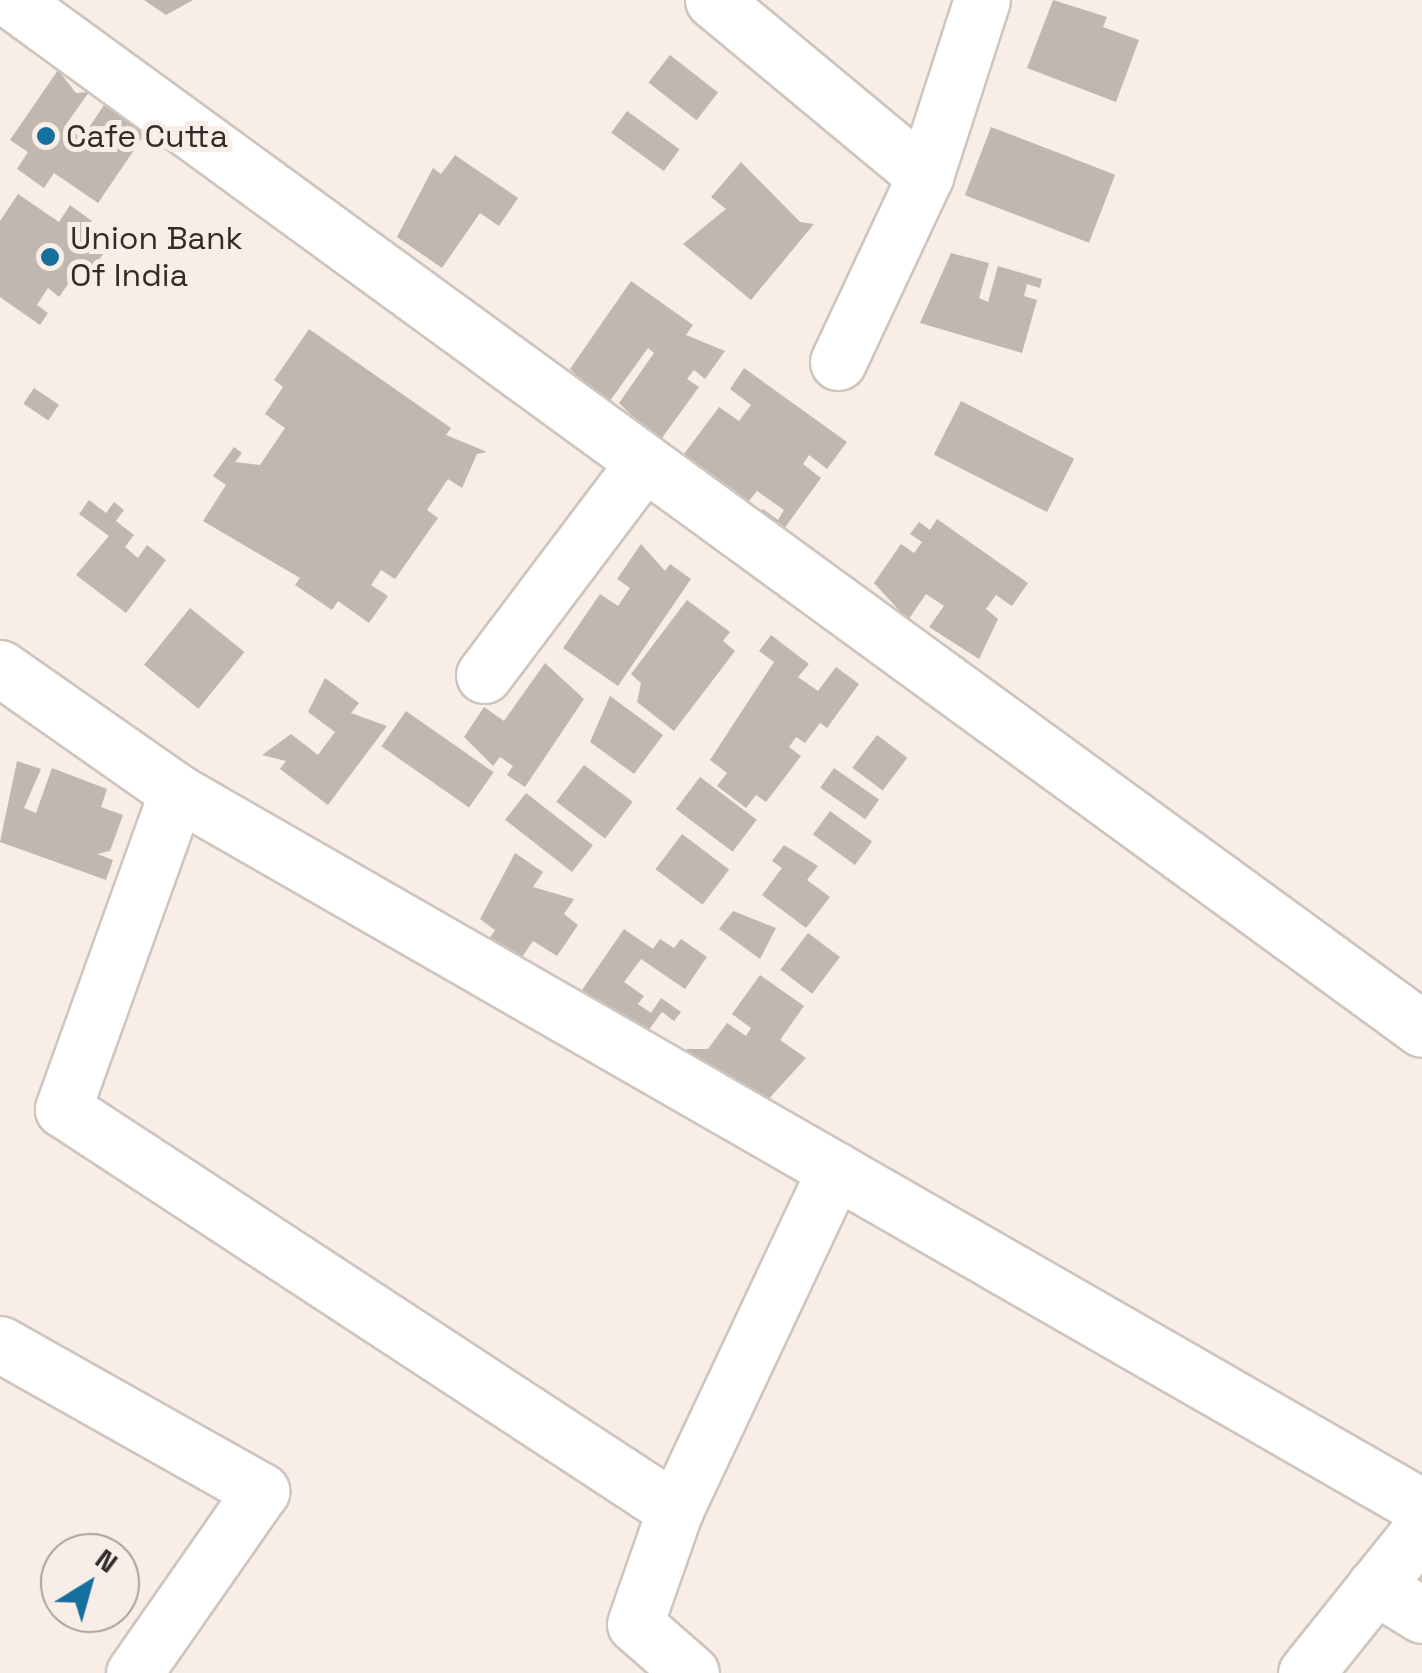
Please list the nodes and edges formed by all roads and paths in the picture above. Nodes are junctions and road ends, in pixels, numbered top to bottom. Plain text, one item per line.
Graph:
1 (11, 0) edge
2 (712, 0) edge
3 (982, 0) edge
4 (924, 176) junction
5 (838, 362) dead end
6 (644, 463) junction
7 (0, 668) edge
8 (484, 675) dead end
9 (177, 792) junction
10 (1422, 1029) edge
11 (835, 1170) junction
12 (0, 1344) edge
13 (1422, 1507) edge
14 (675, 1510) junction
15 (1422, 1528) edge
16 (1376, 1586) junction
17 (1422, 1614) edge
18 (134, 1673) edge
19 (691, 1673) edge
20 (1306, 1673) edge

1 - 6 street
2 - 4 street
3 - 4 street
4 - 5 street
6 - 8 street
6 - 10 street
7 - 9 street
9 - 11 street
9 - 14 street
11 - 13 street
11 - 14 street
12 - 18 street
14 - 19 street
15 - 16 street
16 - 17 street
16 - 20 street

